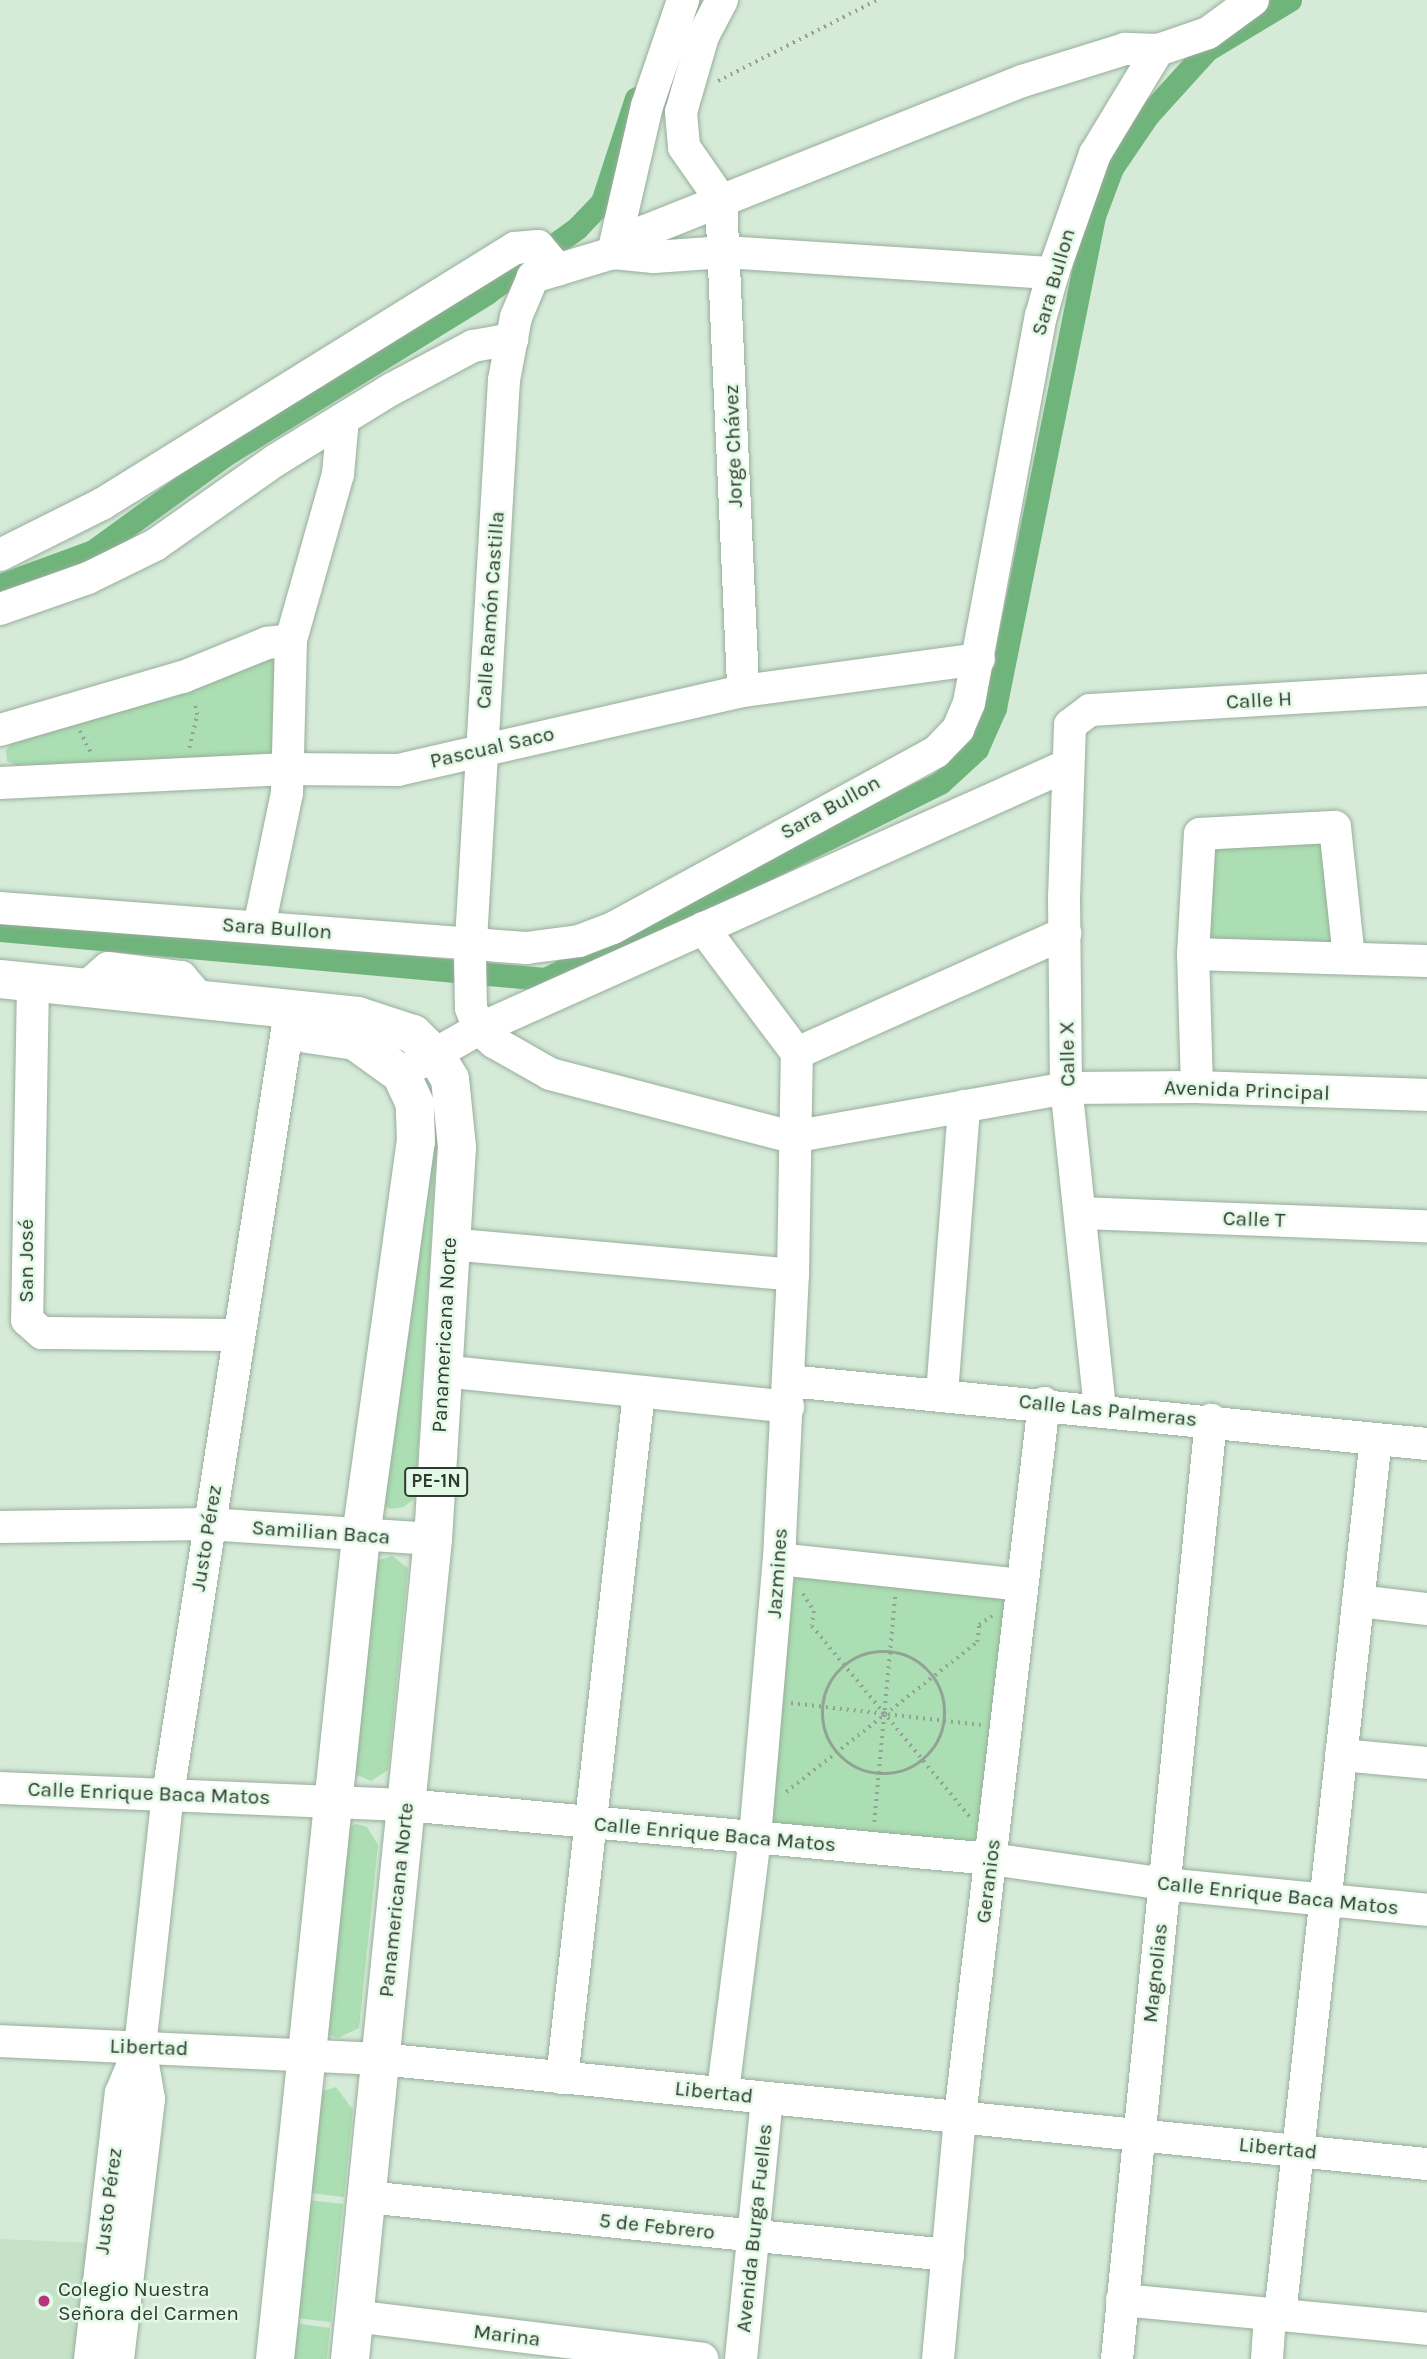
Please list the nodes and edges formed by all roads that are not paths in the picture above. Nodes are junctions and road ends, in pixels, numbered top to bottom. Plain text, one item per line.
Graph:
1 (683, 0) edge
2 (722, 0) edge
3 (1252, 0) edge
4 (1158, 50) junction
5 (721, 200) junction
6 (725, 252) junction
7 (613, 253) junction
8 (544, 262) junction
9 (1053, 272) junction
10 (512, 339) junction
11 (342, 419) junction
12 (0, 555) edge
13 (0, 608) edge
14 (291, 640) junction
15 (979, 659) junction
16 (1427, 690) edge
17 (743, 691) junction
18 (1090, 709) joint
19 (0, 730) edge
20 (481, 748) junction
21 (1068, 765) junction
22 (287, 769) junction
23 (0, 783) edge
24 (0, 908) edge
25 (259, 927) junction
26 (703, 928) junction
27 (1065, 933) junction
28 (470, 950) junction
29 (1194, 954) junction
30 (1349, 958) junction
31 (1427, 961) edge
32 (16, 993) edge
33 (479, 1029) junction
34 (287, 1031) junction
35 (797, 1053) junction
36 (435, 1055) junction
37 (401, 1073) junction
38 (1196, 1087) junction
39 (1066, 1088) junction
40 (1427, 1095) edge
41 (964, 1106) junction
42 (792, 1137) junction
43 (1081, 1213) junction
44 (1427, 1226) edge
45 (449, 1244) junction
46 (793, 1275) junction
47 (239, 1335) junction
48 (442, 1371) junction
49 (639, 1393) junction
50 (789, 1394) junction
51 (942, 1394) junction
52 (1044, 1403) junction
53 (1100, 1409) junction
54 (1210, 1420) junction
55 (1376, 1439) junction
56 (1427, 1444) edge
57 (208, 1524) junction
58 (0, 1527) edge
59 (360, 1536) junction
60 (433, 1539) junction
61 (779, 1559) junction
62 (1022, 1585) junction
63 (1358, 1601) junction
64 (1427, 1609) edge
65 (1341, 1755) junction
66 (1427, 1763) edge
67 (0, 1787) edge
68 (168, 1794) junction
69 (335, 1800) junction
70 (406, 1805) junction
71 (593, 1824) junction
72 (755, 1838) junction
73 (991, 1859) junction
74 (1164, 1884) junction
75 (1326, 1899) junction
76 (1427, 1910) edge
77 (0, 2041) edge
78 (140, 2046) junction
79 (307, 2053) junction
80 (380, 2059) junction
81 (562, 2078) junction
82 (723, 2091) junction
83 (767, 2098) junction
84 (960, 2116) junction
85 (1139, 2134) junction
86 (1301, 2150) junction
87 (1427, 2164) edge
88 (366, 2197) junction
89 (755, 2236) junction
90 (948, 2255) junction
91 (1122, 2300) junction
92 (1275, 2315) junction
93 (354, 2316) junction
94 (1427, 2329) edge
95 (90, 2359) edge
96 (118, 2359) edge
97 (275, 2359) edge
98 (349, 2359) edge
99 (702, 2359) edge
100 (741, 2359) edge
101 (938, 2359) edge
102 (1117, 2359) edge
103 (1267, 2359) edge

1 - 7 street
2 - 5 street
3 - 4 street
4 - 5 street
4 - 9 street, Sara Bullon
5 - 6 street, Jorge Chávez
5 - 7 street
6 - 7 street
6 - 9 street
6 - 17 street, Jorge Chávez
7 - 8 street
8 - 10 street, Calle Ramón Castilla
8 - 12 street
9 - 15 street, Sara Bullon
10 - 11 street
10 - 20 street, Calle Ramón Castilla
11 - 13 street
11 - 14 street
14 - 19 street
14 - 22 street
15 - 17 street, Pascual Saco
15 - 28 street, Sara Bullon
16 - 18 street, Calle H
17 - 20 street, Pascual Saco
18 - 21 street, Calle X
20 - 22 street, Pascual Saco
20 - 28 street, Calle Ramón Castilla
21 - 26 street
21 - 27 street, Calle X
22 - 23 street, Pascual Saco
22 - 25 street
24 - 25 street, Sara Bullon
25 - 28 street, Sara Bullon
26 - 33 street
26 - 35 street
27 - 35 street
27 - 39 street, Calle X
28 - 33 street, Calle Ramón Castilla
29 - 30 street
29 - 30 street
29 - 38 street
30 - 31 street
32 - 34 highway
32 - 36 highway, Panamericana Norte / PE-1N
32 - 47 street, San José
33 - 36 street
33 - 42 street
34 - 37 highway
34 - 47 street, Justo Pérez
35 - 42 street, Jazmines
36 - 37 street
36 - 45 highway, Panamericana Norte / PE-1N
37 - 59 highway
38 - 39 street, Avenida Principal
38 - 40 street, Avenida Principal
39 - 41 street, Avenida Principal
39 - 43 street, Calle X
41 - 42 street, Avenida Principal
41 - 51 street
42 - 46 street, Jazmines
43 - 44 street, Calle T
43 - 53 street, Calle X
45 - 46 street
45 - 48 highway, Panamericana Norte / PE-1N
46 - 50 street, Jazmines
47 - 57 street, Justo Pérez
48 - 49 street, Calle Las Palmeras
48 - 60 highway, Panamericana Norte / PE-1N
49 - 50 street, Calle Las Palmeras
49 - 71 street
50 - 51 street, Calle Las Palmeras
50 - 61 street, Jazmines
51 - 52 street, Calle Las Palmeras
52 - 53 street, Calle Las Palmeras
52 - 62 street, Geranios
53 - 54 street, Calle Las Palmeras
54 - 55 street, Calle Las Palmeras
54 - 74 street, Magnolias
55 - 56 street, Calle Las Palmeras
55 - 63 street
57 - 58 street, Samilian Baca
57 - 59 street, Samilian Baca
57 - 68 street, Justo Pérez
59 - 60 street, Samilian Baca
59 - 69 highway
60 - 70 highway, Panamericana Norte / PE-1N
61 - 62 street
61 - 72 street, Jazmines
62 - 73 street, Geranios
63 - 64 street
63 - 65 street
65 - 66 street
65 - 75 street
67 - 68 street, Calle Enrique Baca Matos
68 - 69 street, Calle Enrique Baca Matos
68 - 78 street, Justo Pérez
69 - 70 street, Calle Enrique Baca Matos
69 - 79 highway
70 - 71 street, Calle Enrique Baca Matos
70 - 80 highway, Panamericana Norte / PE-1N
71 - 72 street, Calle Enrique Baca Matos
71 - 81 street
72 - 73 street, Calle Enrique Baca Matos
72 - 82 street, Jazmines
73 - 74 street, Calle Enrique Baca Matos
73 - 84 street, Geranios
74 - 75 street, Calle Enrique Baca Matos
74 - 85 street, Magnolias
75 - 76 street, Calle Enrique Baca Matos
75 - 86 street
77 - 78 street, Libertad
78 - 79 street, Libertad
78 - 95 street, Justo Pérez
78 - 96 street, Justo Pérez
79 - 80 street, Libertad
79 - 97 highway
80 - 81 street, Libertad
80 - 88 highway, Panamericana Norte / PE-1N
81 - 82 street, Libertad
82 - 83 street, Libertad
83 - 84 street, Libertad
83 - 89 street, Avenida Burga Fuelles
84 - 85 street, Libertad
84 - 90 street, Geranios
85 - 86 street, Libertad
85 - 91 street, Magnolias
86 - 87 street, Libertad
86 - 92 street
88 - 89 street, 5 de Febrero
88 - 93 highway, Panamericana Norte / PE-1N
89 - 90 street, 5 de Febrero
89 - 100 street, Avenida Burga Fuelles
90 - 101 street, Geranios
91 - 92 street
91 - 102 street, Magnolias
92 - 94 street
92 - 103 street
93 - 98 highway, Panamericana Norte / PE-1N
93 - 99 street, Marina

